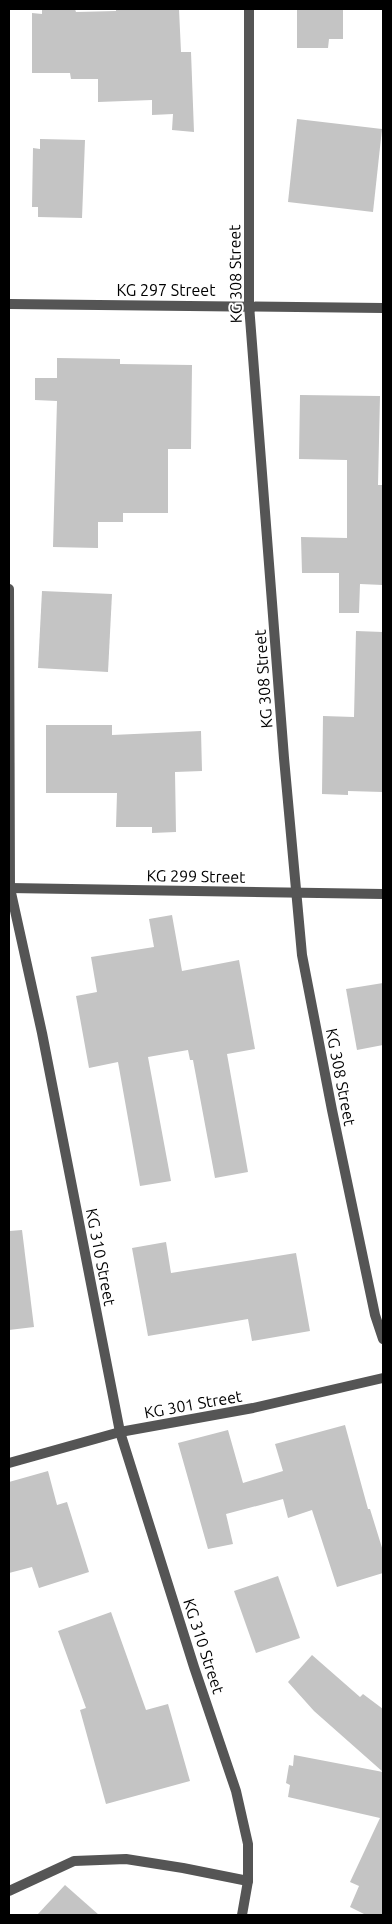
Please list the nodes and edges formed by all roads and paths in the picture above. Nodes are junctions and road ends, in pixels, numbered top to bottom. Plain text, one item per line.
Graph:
1 (249, 9) edge
2 (9, 304) edge
3 (249, 305) junction
4 (383, 308) edge
5 (9, 589) edge
6 (9, 888) edge
7 (297, 893) junction
8 (383, 894) edge
9 (383, 1339) edge
10 (383, 1378) edge
11 (120, 1432) junction
12 (9, 1463) edge
13 (248, 1882) junction
14 (9, 1891) edge
15 (242, 1915) edge

1 - 3 street, KG 308 Street
2 - 3 street, KG 297 Street
3 - 4 street, KG 297 Street
3 - 7 street, KG 308 Street
5 - 6 street, KG 310 Street
6 - 7 street, KG 299 Street
6 - 11 street, KG 310 Street
7 - 8 street, KG 299 Street
7 - 9 street, KG 308 Street
10 - 11 street, KG 301 Street
11 - 12 street, KG 301 Street
11 - 13 street, KG 310 Street
13 - 14 street
13 - 15 street, KG 310 Street

